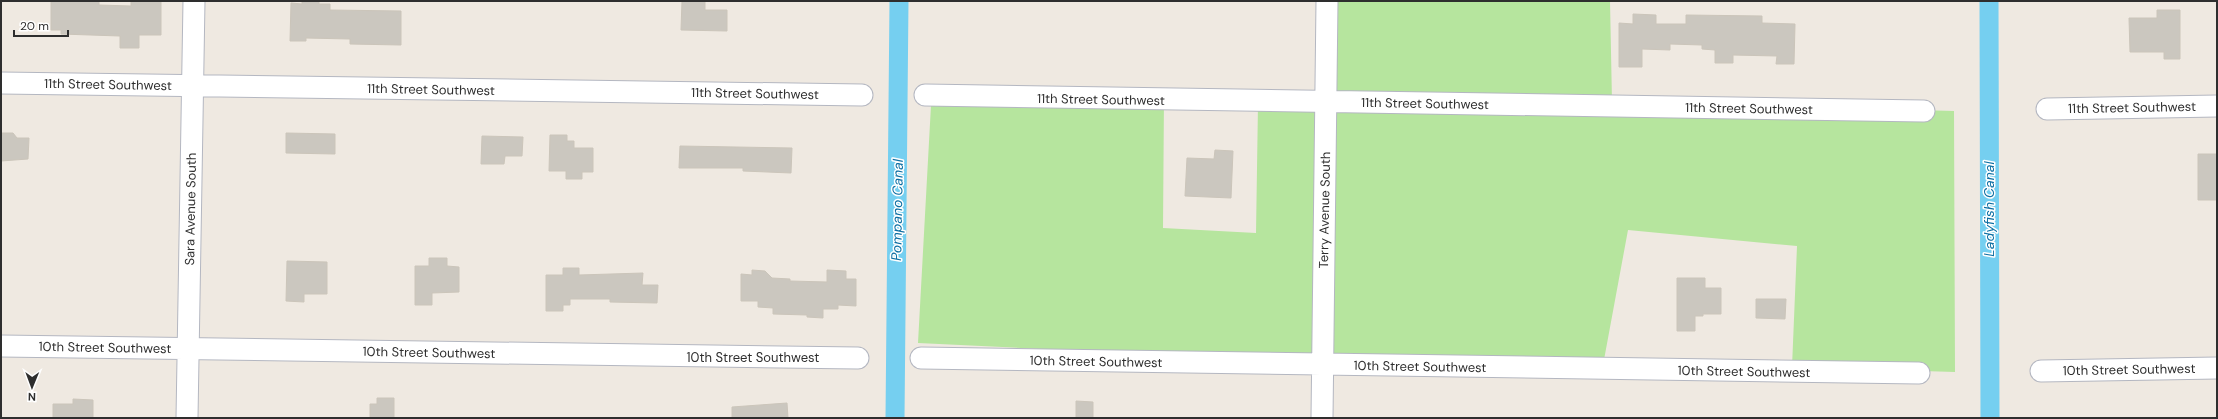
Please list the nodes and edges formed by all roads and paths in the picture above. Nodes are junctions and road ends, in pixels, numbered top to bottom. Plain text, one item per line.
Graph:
1 (194, 1) edge
2 (1327, 1) edge
3 (1, 82) edge
4 (193, 85) junction
5 (862, 95) dead end
6 (925, 95) dead end
7 (1326, 102) junction
8 (2217, 106) edge
9 (2047, 109) dead end
10 (1924, 111) dead end
11 (1, 346) edge
12 (188, 348) junction
13 (858, 358) dead end
14 (921, 358) dead end
15 (1323, 364) junction
16 (2217, 368) edge
17 (2041, 371) dead end
18 (1919, 373) dead end
19 (187, 418) edge
20 (1322, 418) edge

1 - 4 street, Sara Avenue South
2 - 7 street, Terry Avenue South
3 - 4 street, 11th Street Southwest
4 - 5 street, 11th Street Southwest
4 - 12 street, Sara Avenue South
6 - 7 street, 11th Street Southwest
7 - 10 street, 11th Street Southwest
7 - 15 street, Terry Avenue South
8 - 9 street, 11th Street Southwest
11 - 12 street, 10th Street Southwest
12 - 13 street, 10th Street Southwest
12 - 19 street, Sara Avenue South
14 - 15 street, 10th Street Southwest
15 - 18 street, 10th Street Southwest
15 - 20 street, Terry Avenue South
16 - 17 street, 10th Street Southwest

